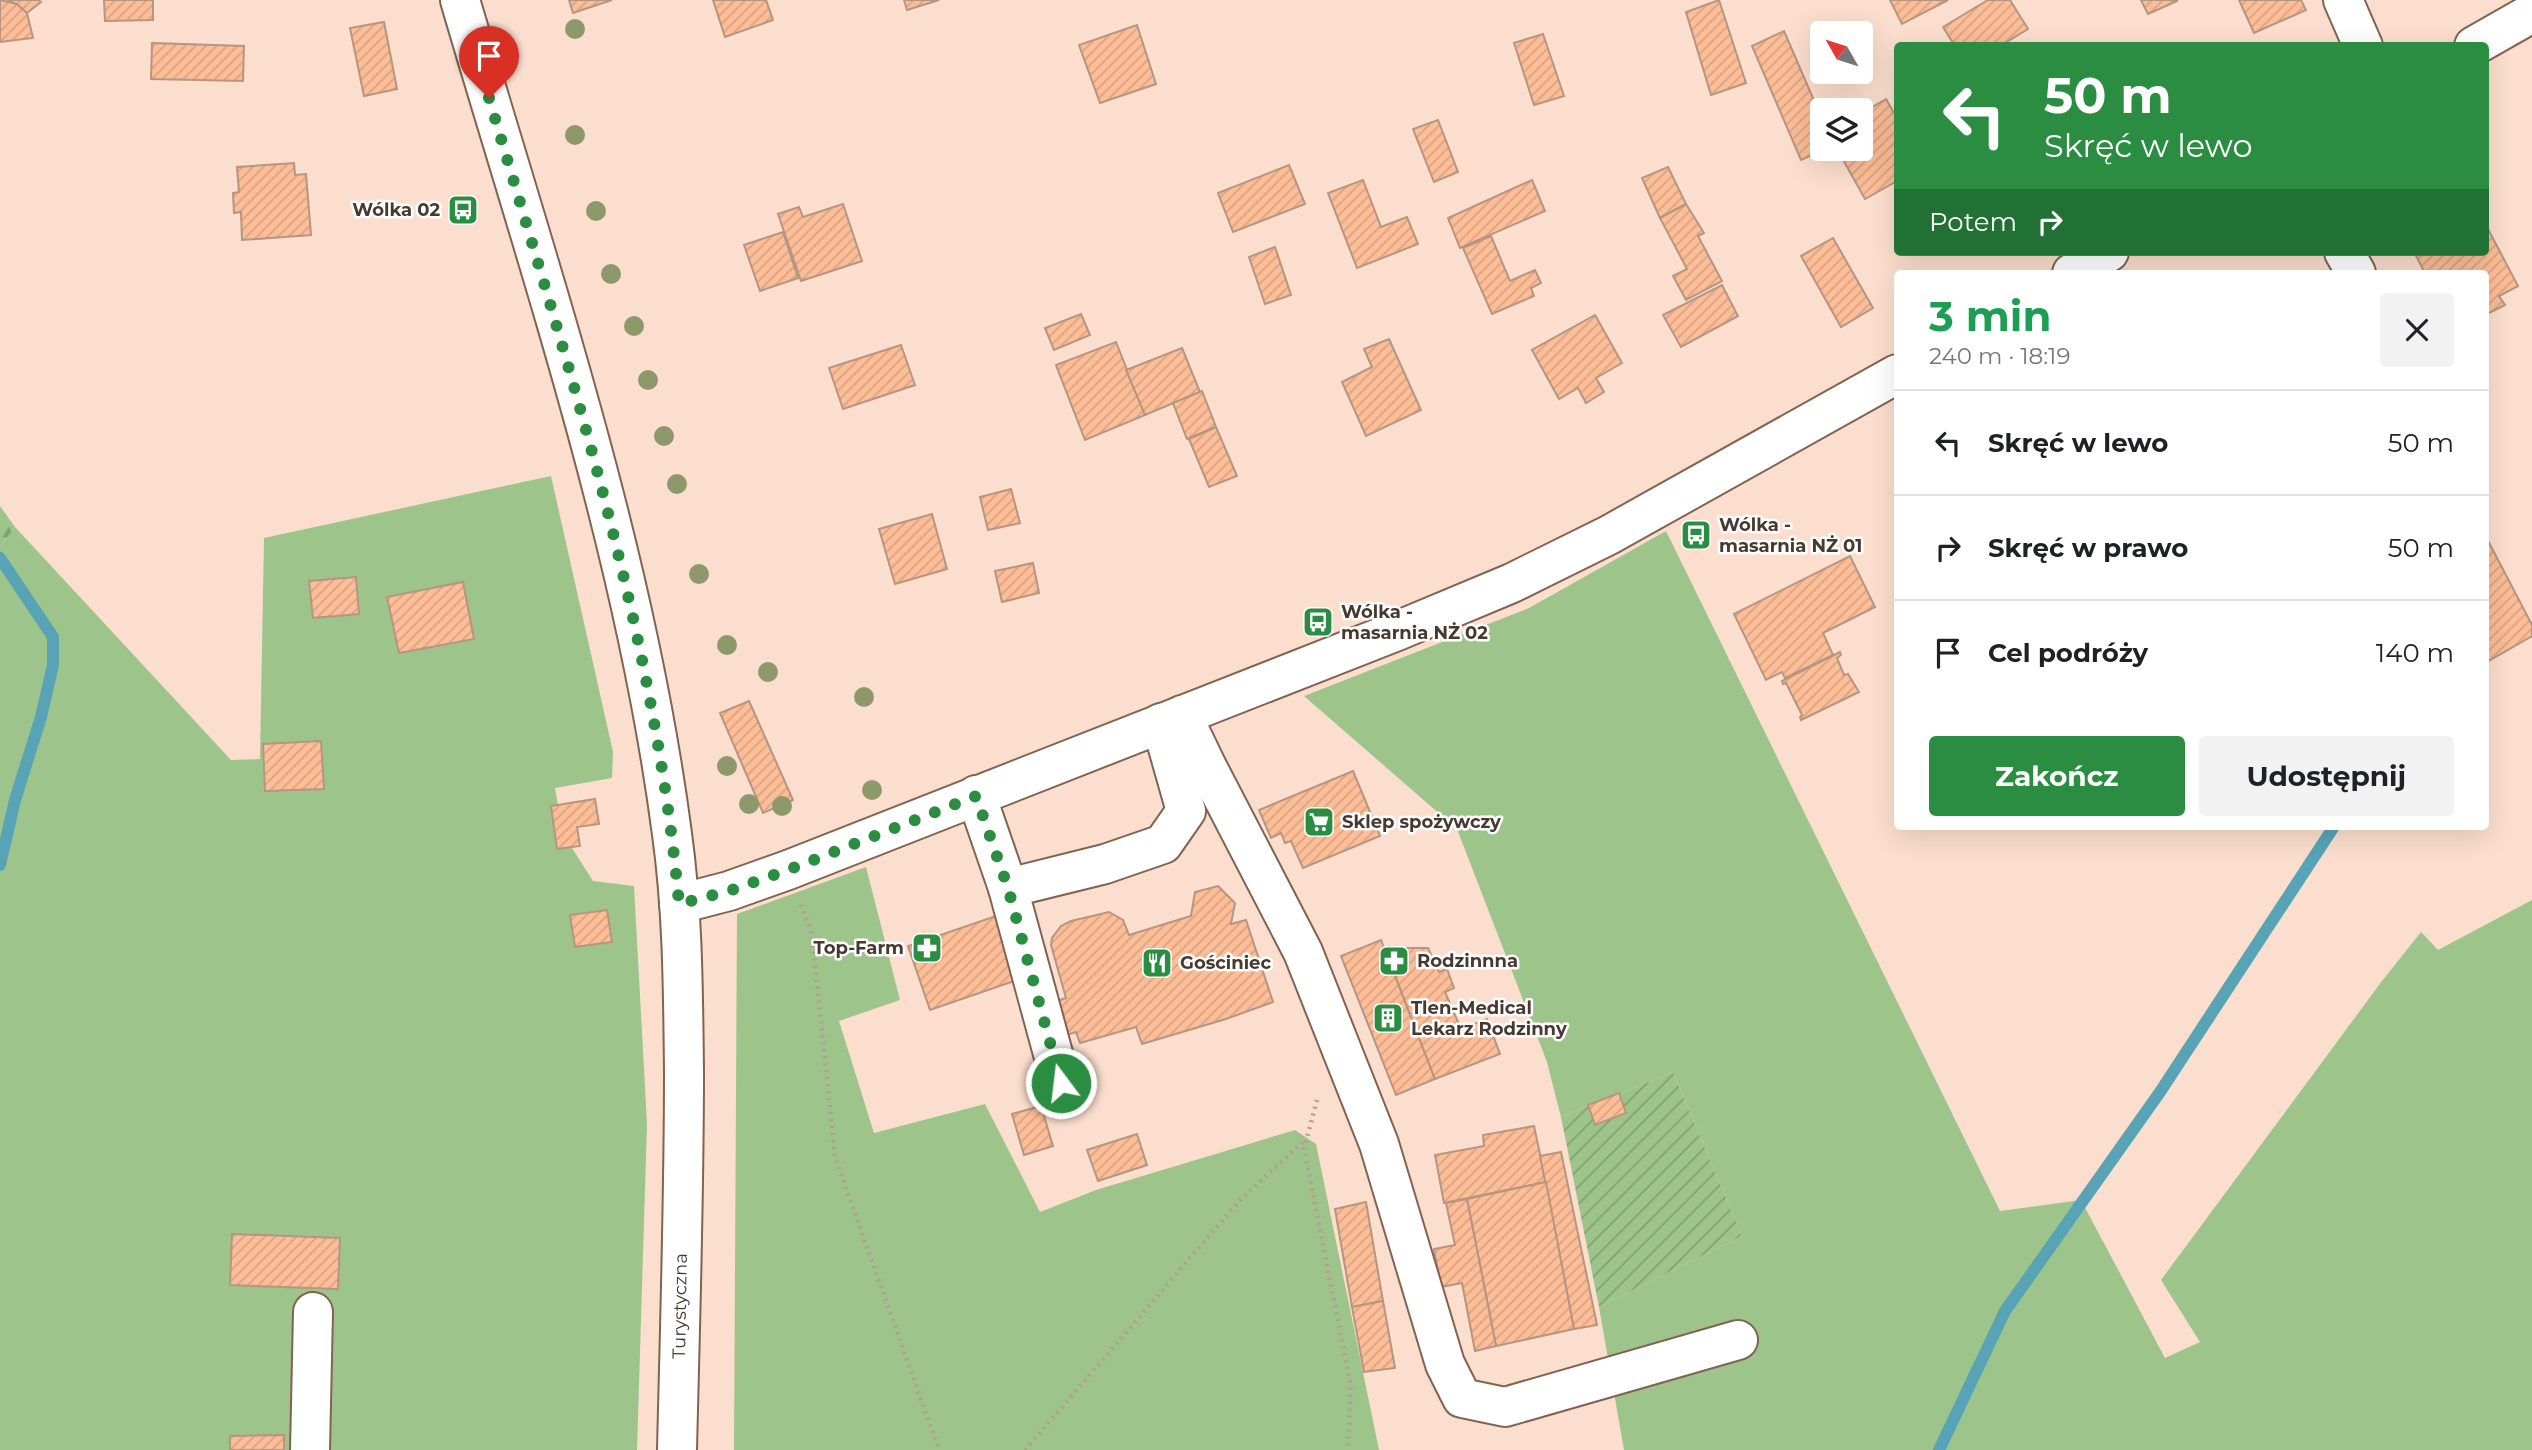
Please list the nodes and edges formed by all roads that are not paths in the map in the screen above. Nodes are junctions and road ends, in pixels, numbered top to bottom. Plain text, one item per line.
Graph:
1 (460, 0) edge
2 (2343, 0) edge
3 (2532, 13) edge
4 (2361, 42) edge
5 (2481, 42) edge
6 (2102, 256) edge
7 (2077, 270) edge
8 (1894, 376) edge
9 (1172, 719) junction
10 (976, 796) junction
11 (1008, 888) junction
12 (679, 904) junction
13 (1061, 1083) dead end
14 (313, 1312) dead end
15 (1738, 1340) dead end
16 (310, 1450) edge
17 (677, 1450) edge

1 - 12 main road, Turystyczna
2 - 4 main road
3 - 5 main road
6 - 7 main road
8 - 9 main road
9 - 10 main road
9 - 11 main road
9 - 15 main road
10 - 11 main road
10 - 12 main road
11 - 13 main road
12 - 17 main road, Turystyczna
14 - 16 main road

